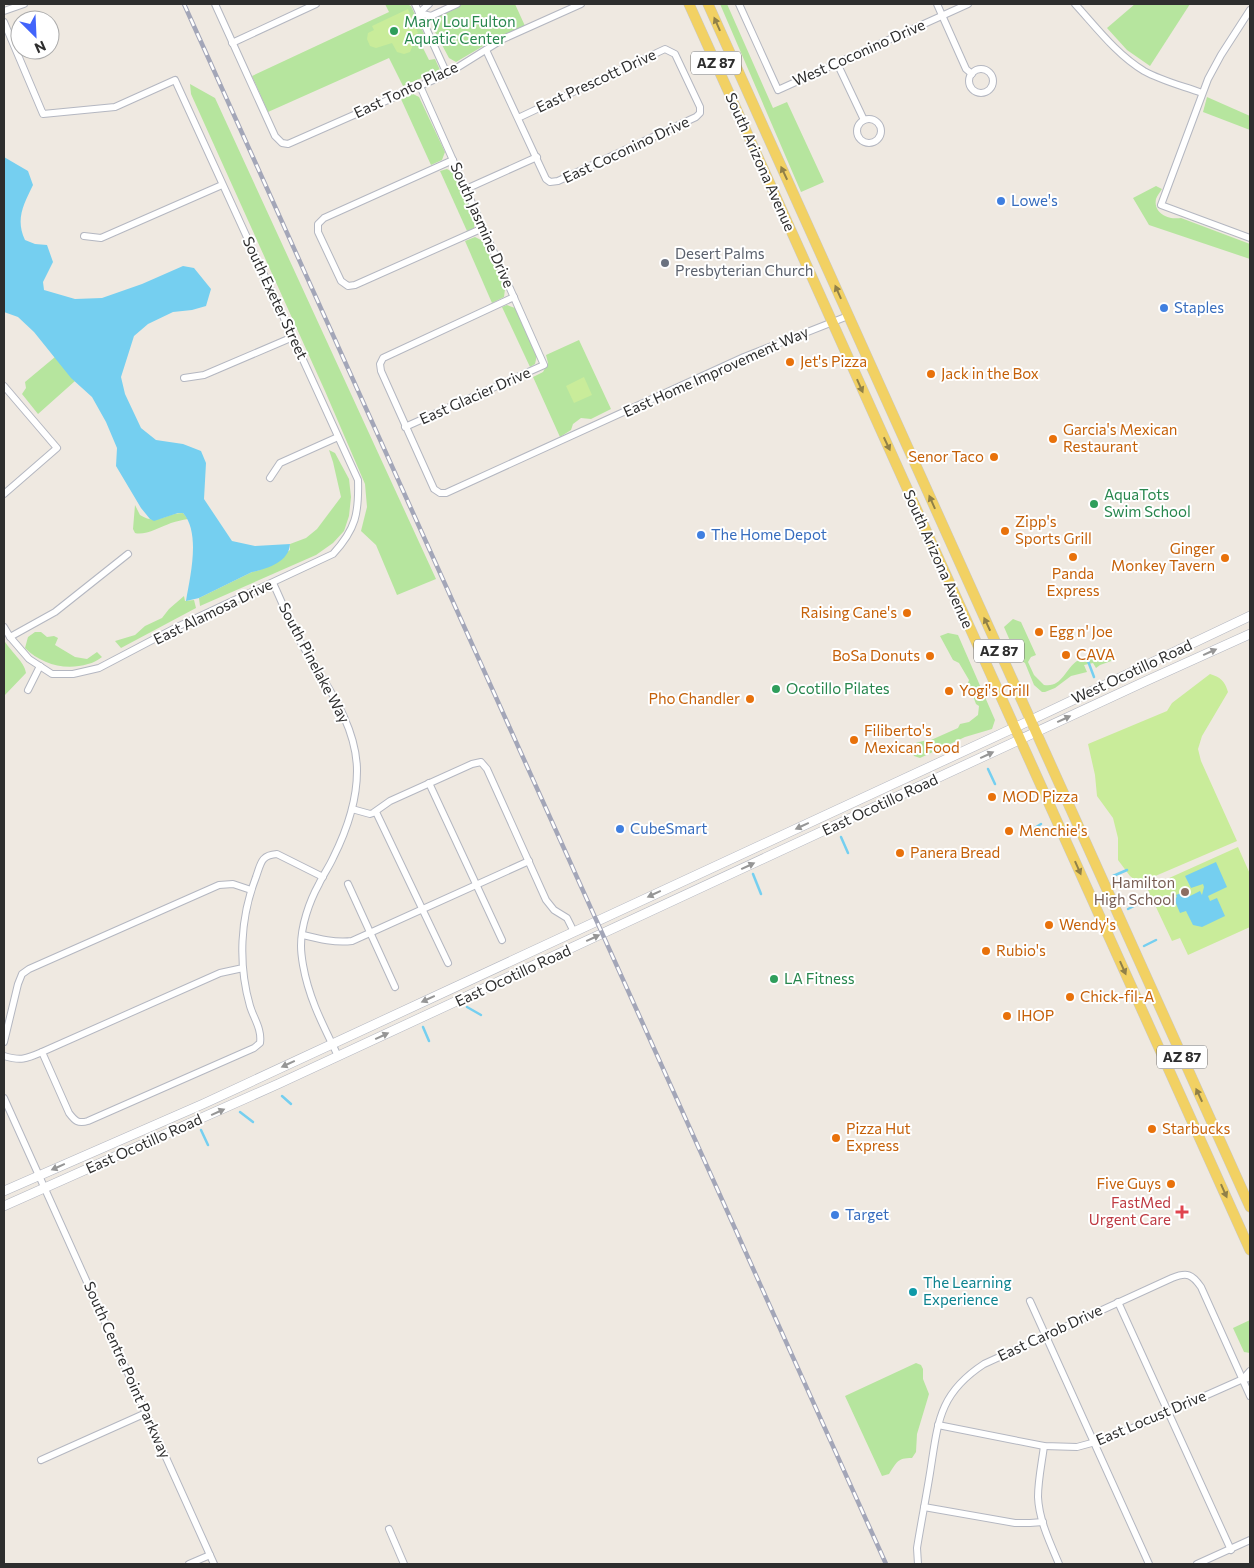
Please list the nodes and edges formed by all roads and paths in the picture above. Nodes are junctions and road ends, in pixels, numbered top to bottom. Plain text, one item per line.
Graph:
1 (24, 4) edge
2 (215, 4) edge
3 (316, 4) edge
4 (415, 4) edge
5 (429, 4) edge
6 (457, 4) edge
7 (581, 4) edge
8 (689, 4) edge
9 (708, 4) edge
10 (739, 4) edge
11 (937, 4) edge
12 (968, 4) edge
13 (1075, 4) edge
14 (1250, 10) edge
15 (4, 11) edge
16 (419, 13) junction
17 (942, 16) junction
18 (4, 22) edge
19 (232, 43) junction
20 (486, 50) junction
21 (837, 63) junction
22 (447, 74) junction
23 (972, 74) dead end
24 (420, 86) junction
25 (1202, 93) junction
26 (700, 113) joint
27 (518, 118) junction
28 (864, 120) dead end
29 (536, 157) junction
30 (453, 160) junction
31 (222, 185) junction
32 (466, 189) junction
33 (484, 228) junction
34 (84, 236) dead end
35 (1250, 238) edge
36 (514, 297) junction
37 (848, 316) junction
38 (832, 322) junction
39 (293, 337) junction
40 (544, 365) joint
41 (184, 378) dead end
42 (4, 386) edge
43 (406, 428) junction
44 (338, 437) junction
45 (270, 478) dead end
46 (4, 494) edge
47 (355, 520) joint
48 (128, 554) dead end
49 (273, 583) junction
50 (1250, 616) edge
51 (4, 627) edge
52 (1250, 634) edge
53 (10, 637) junction
54 (40, 666) junction
55 (28, 690) dead end
56 (1031, 720) junction
57 (1014, 728) junction
58 (1036, 732) junction
59 (1020, 740) junction
60 (429, 783) junction
61 (846, 806) junction
62 (352, 810) junction
63 (376, 812) junction
64 (852, 819) junction
65 (529, 861) junction
66 (323, 877) junction
67 (348, 884) dead end
68 (475, 885) junction
69 (251, 890) junction
70 (423, 909) junction
71 (574, 932) junction
72 (371, 933) junction
73 (303, 935) junction
74 (502, 940) dead end
75 (448, 963) dead end
76 (243, 968) junction
77 (395, 987) dead end
78 (4, 1042) edge
79 (332, 1044) junction
80 (42, 1052) junction
81 (4, 1056) edge
82 (338, 1056) junction
83 (4, 1098) edge
84 (40, 1176) junction
85 (45, 1188) junction
86 (4, 1192) edge
87 (4, 1206) edge
88 (1250, 1207) edge
89 (1250, 1250) edge
90 (1030, 1301) dead end
91 (1118, 1302) junction
92 (1046, 1336) junction
93 (1250, 1371) edge
94 (1250, 1378) edge
95 (1242, 1379) junction
96 (1250, 1396) edge
97 (1168, 1411) junction
98 (146, 1413) junction
99 (938, 1425) junction
100 (1094, 1444) junction
101 (1044, 1446) junction
102 (41, 1460) dead end
103 (924, 1507) junction
104 (1043, 1522) junction
105 (389, 1529) dead end
106 (1250, 1540) edge
107 (1230, 1550) junction
108 (210, 1555) junction
109 (189, 1564) edge
110 (214, 1564) edge
111 (404, 1564) edge
112 (918, 1564) edge
113 (1060, 1564) edge
114 (1149, 1564) edge
115 (1198, 1564) edge

1 - 15 street
2 - 19 street
3 - 19 street
4 - 16 street
5 - 16 street
6 - 16 street
7 - 20 street, East Tonto Place
8 - 38 main road, South Arizona Avenue / AZ 87
37 -> 9 main road, South Arizona Avenue / AZ 87
10 - 21 street, West Coconino Drive
11 - 17 street
12 - 17 street, West Coconino Drive
13 - 25 street
14 - 25 street
16 - 22 street
17 - 21 street, West Coconino Drive
17 - 23 street
18 - 31 street, South Exeter Street
19 - 24 street, East Tonto Place
20 - 22 street, East Tonto Place
20 - 27 street
21 - 28 street
22 - 24 street, East Tonto Place
24 - 30 street, South Jasmine Drive
25 - 35 street
26 - 27 street, East Prescott Drive
26 - 29 street, East Coconino Drive
27 - 29 street
29 - 32 street
30 - 32 street, South Jasmine Drive
30 - 33 street
31 - 34 street
31 - 39 street, South Exeter Street
32 - 33 street, South Jasmine Drive
33 - 36 street, South Jasmine Drive
36 - 40 street, South Jasmine Drive
36 - 43 street
37 - 38 street, East Home Improvement Way
56 -> 37 main road, South Arizona Avenue / AZ 87
38 - 43 street, East Home Improvement Way
38 -> 57 main road, South Arizona Avenue / AZ 87
39 - 41 street
39 - 44 street, South Exeter Street
40 - 43 street, East Glacier Drive
42 - 46 street
44 - 45 street
44 - 47 street, South Exeter Street
47 - 49 street, East Alamosa Drive
48 - 53 street
49 - 54 street, East Alamosa Drive
49 - 62 street, South Pinelake Way
50 - 56 main road, West Ocotillo Road
51 - 53 street
58 -> 52 main road, West Ocotillo Road
53 - 54 street
54 - 55 street
56 - 57 main road, West Ocotillo Road
56 - 58 main road, South Arizona Avenue / AZ 87
57 - 59 main road, South Arizona Avenue / AZ 87
57 - 61 main road, East Ocotillo Road
58 - 59 main road, West Ocotillo Road
88 -> 58 main road, South Arizona Avenue / AZ 87
64 -> 59 main road, East Ocotillo Road
59 -> 89 main road, South Arizona Avenue / AZ 87
60 - 63 street
60 - 65 street
60 - 68 street
61 - 64 main road
61 -> 71 main road, East Ocotillo Road
62 - 63 street
62 - 66 street, South Pinelake Way
63 - 70 street
82 -> 64 main road, East Ocotillo Road
65 - 68 street
65 - 71 street
66 - 69 street
66 - 73 street, South Pinelake Way
67 - 72 street
68 - 70 street
68 - 74 street
69 - 76 street
69 - 78 street
70 - 72 street
70 - 75 street
71 -> 79 main road, East Ocotillo Road
72 - 73 street
72 - 77 street
73 - 79 street, South Pinelake Way
76 - 80 street
76 - 80 street
79 - 82 street, South Pinelake Way
79 -> 84 main road, East Ocotillo Road
80 - 81 street
85 -> 82 main road, East Ocotillo Road
83 - 84 street, South Centre Point Parkway
84 - 85 street, South Centre Point Parkway
84 - 86 main road, East Ocotillo Road
85 - 87 main road, East Ocotillo Road
85 - 98 street, South Centre Point Parkway
90 - 92 street
91 - 92 street, East Carob Drive
91 - 95 street, East Carob Drive
91 - 97 street
92 - 99 street, East Carob Drive
92 - 100 street
93 - 95 street, East Locust Drive
94 - 95 street, East Locust Drive
95 - 96 street
95 - 97 street, East Locust Drive
97 - 100 street, East Locust Drive
97 - 107 street
98 - 102 street
98 - 108 street, South Centre Point Parkway
99 - 101 street, East Locust Drive
99 - 103 street, East Carob Drive
100 - 101 street, East Locust Drive
100 - 114 street
101 - 104 street
103 - 104 street
103 - 112 street, East Carob Drive
104 - 113 street
105 - 111 street
106 - 107 street
107 - 115 street
108 - 109 street
108 - 110 street, South Centre Point Parkway

